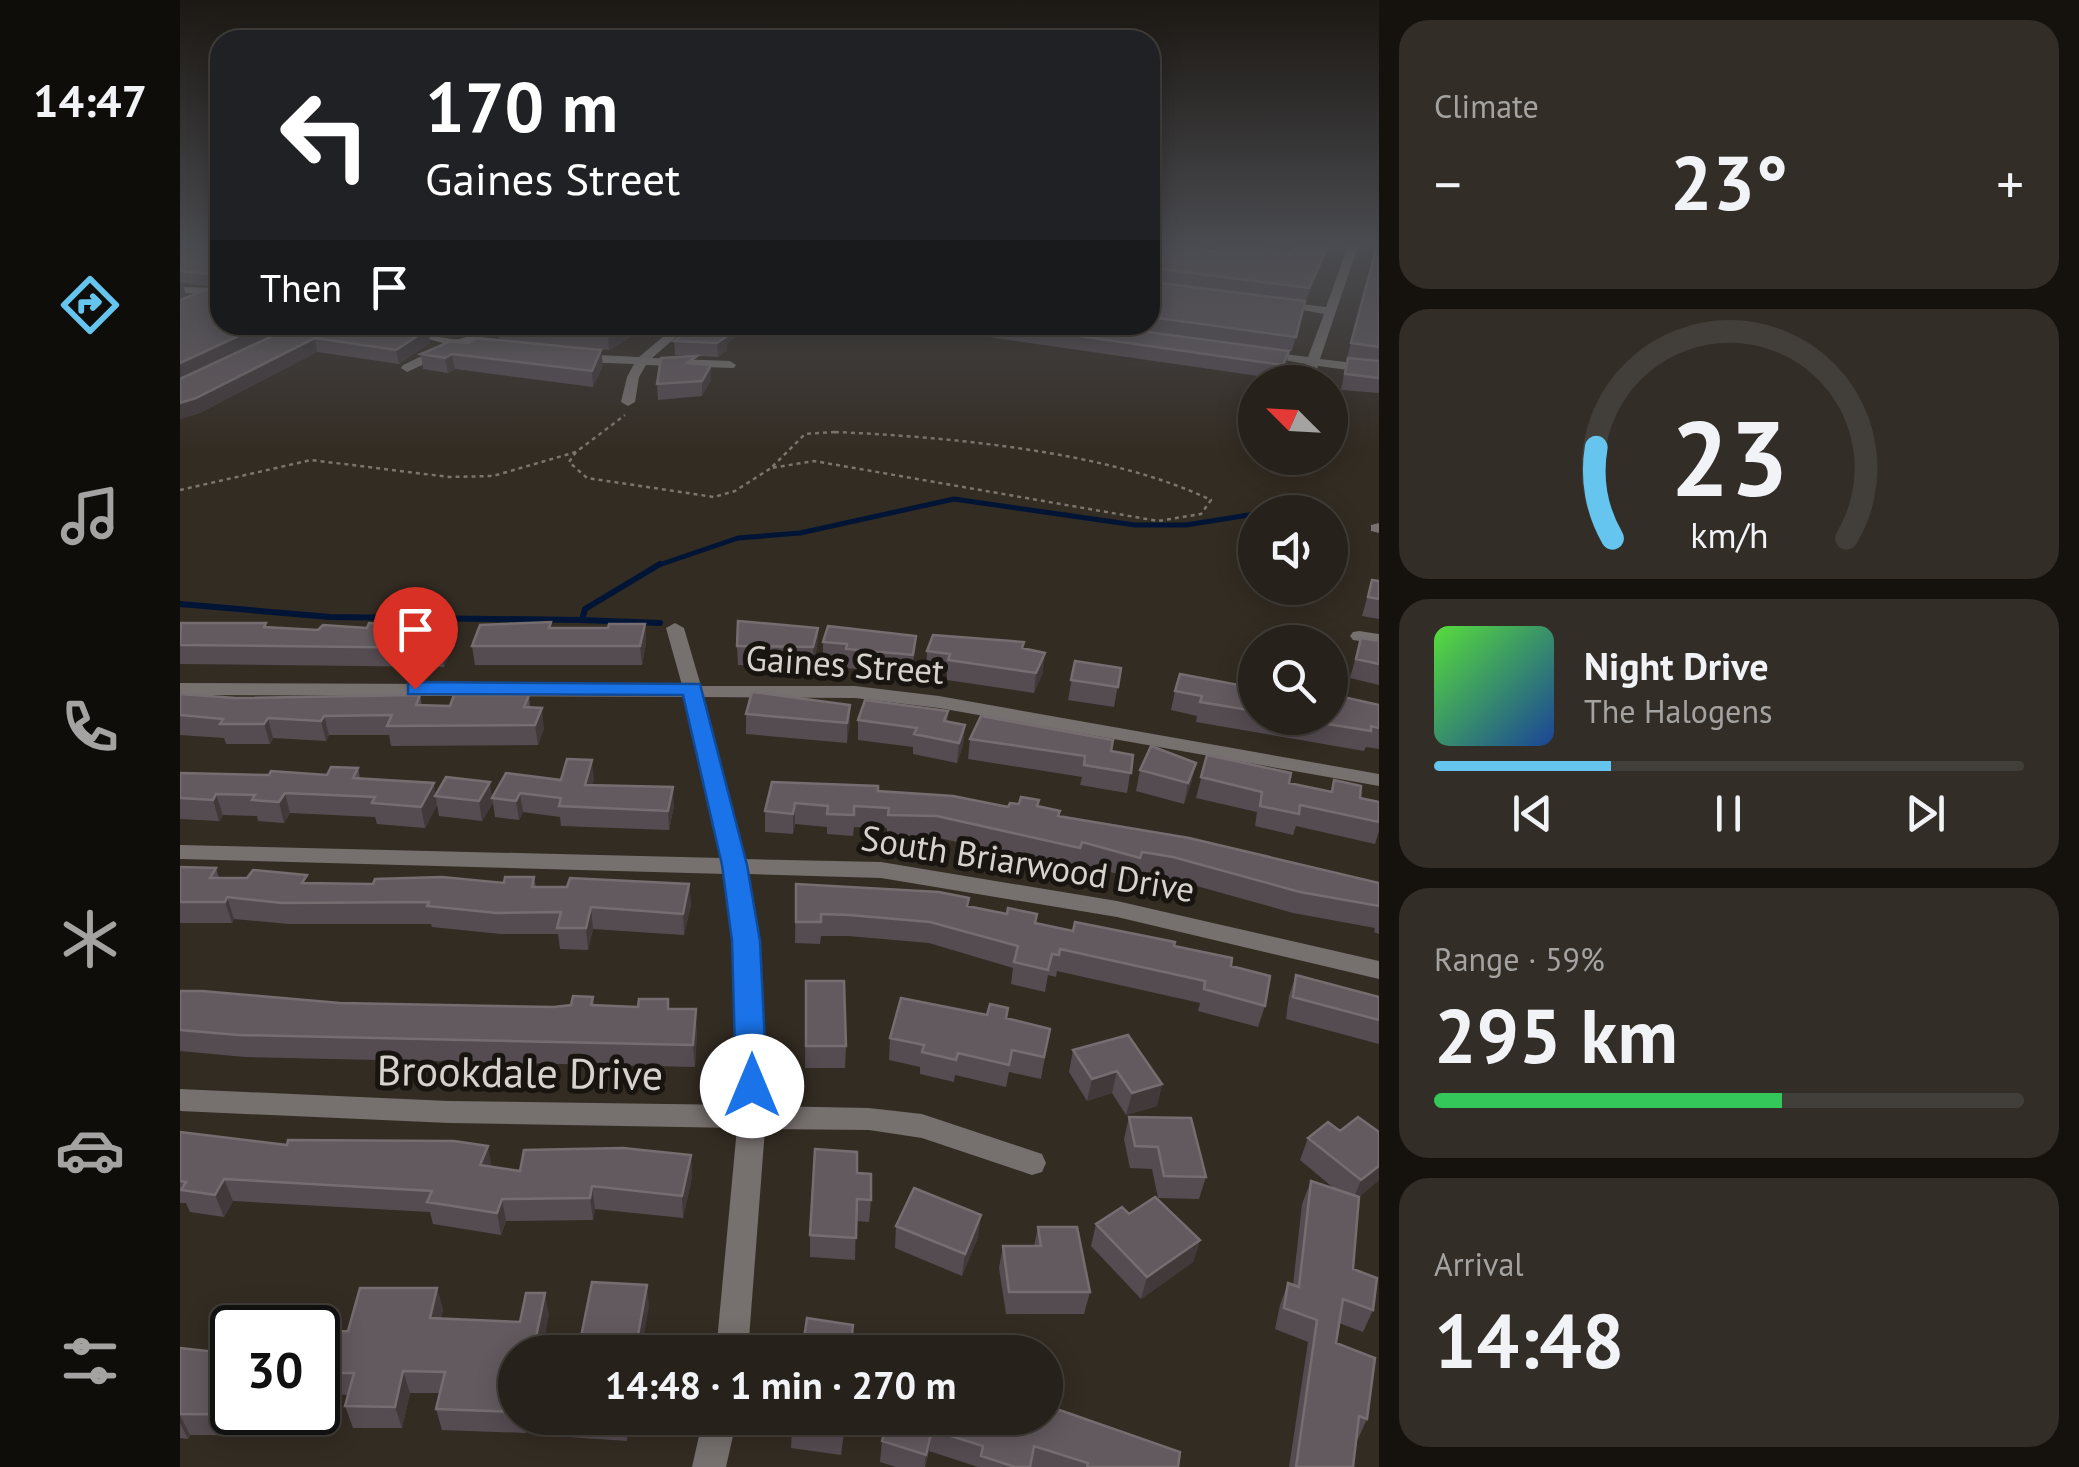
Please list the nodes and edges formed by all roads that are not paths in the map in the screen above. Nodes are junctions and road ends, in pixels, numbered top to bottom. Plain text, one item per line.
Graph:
1 (1329, 314) edge
2 (419, 335) edge
3 (475, 335) edge
4 (672, 335) edge
5 (455, 344) junction
6 (486, 348) edge
7 (1237, 352) edge
8 (560, 357) edge
9 (640, 362) junction
10 (1312, 362) junction
11 (730, 365) dead end
12 (1311, 365) edge
13 (407, 368) dead end
14 (1379, 370) edge
15 (628, 402) road end
16 (675, 628) dead end
17 (1358, 636) edge
18 (1379, 639) edge
19 (692, 688) junction
20 (180, 689) edge
21 (1379, 780) edge
22 (180, 852) edge
23 (734, 865) junction
24 (1379, 970) edge
25 (180, 1100) edge
26 (752, 1117) junction
27 (1032, 1163) dead end
28 (733, 1335) edge
29 (716, 1435) edge
30 (709, 1467) edge

1 - 10 street
2 - 5 street
3 - 5 street
4 - 9 street
5 - 6 street
5 - 13 street
7 - 10 street
8 - 9 street
9 - 11 street
9 - 15 street
10 - 12 street
10 - 14 street
16 - 19 street
17 - 18 street
19 - 20 street, Gaines Street
19 - 21 street, Gaines Street
19 - 23 street
22 - 23 street, South Briarwood Drive
23 - 24 street, South Briarwood Drive
23 - 26 street
25 - 26 street, Brookdale Drive
26 - 27 street, Brookdale Drive
26 - 28 street
29 - 30 street

